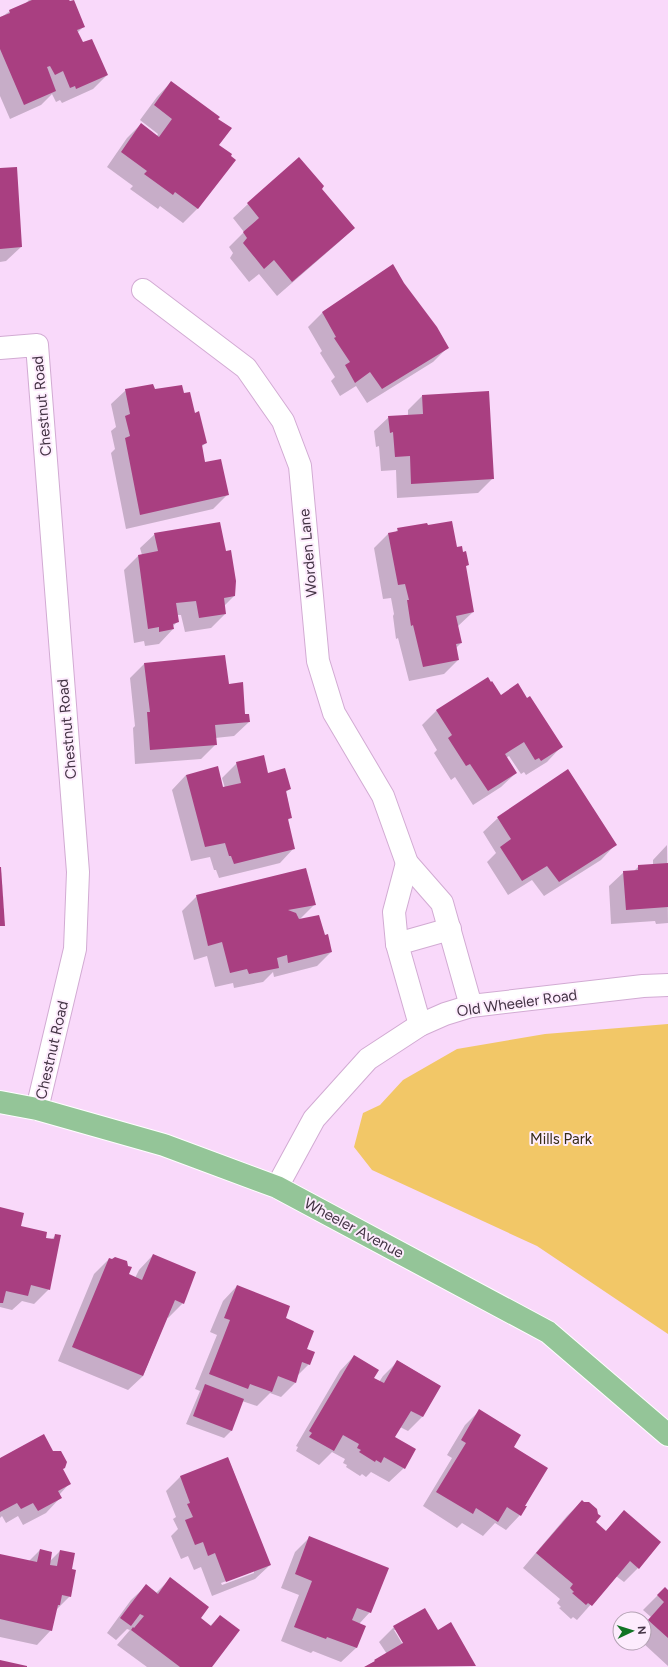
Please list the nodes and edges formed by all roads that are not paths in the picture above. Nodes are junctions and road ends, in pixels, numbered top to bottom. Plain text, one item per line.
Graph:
1 (143, 290) dead end
2 (0, 348) edge
3 (407, 862) junction
4 (450, 929) junction
5 (397, 944) junction
6 (668, 985) edge
7 (471, 1006) junction
8 (420, 1025) junction
9 (0, 1102) edge
10 (38, 1109) junction
11 (278, 1187) junction
12 (668, 1435) edge

1 - 3 street, Worden Lane
2 - 10 street, Chestnut Road
3 - 4 street, Worden Lane
3 - 5 street
4 - 5 street
4 - 7 street, Worden Lane
5 - 8 street
6 - 7 street, Old Wheeler Road
7 - 8 street, Old Wheeler Road
8 - 11 street, Old Wheeler Road
9 - 10 main road, Wheeler Avenue
10 - 11 main road, Wheeler Avenue
11 - 12 main road, Wheeler Avenue

